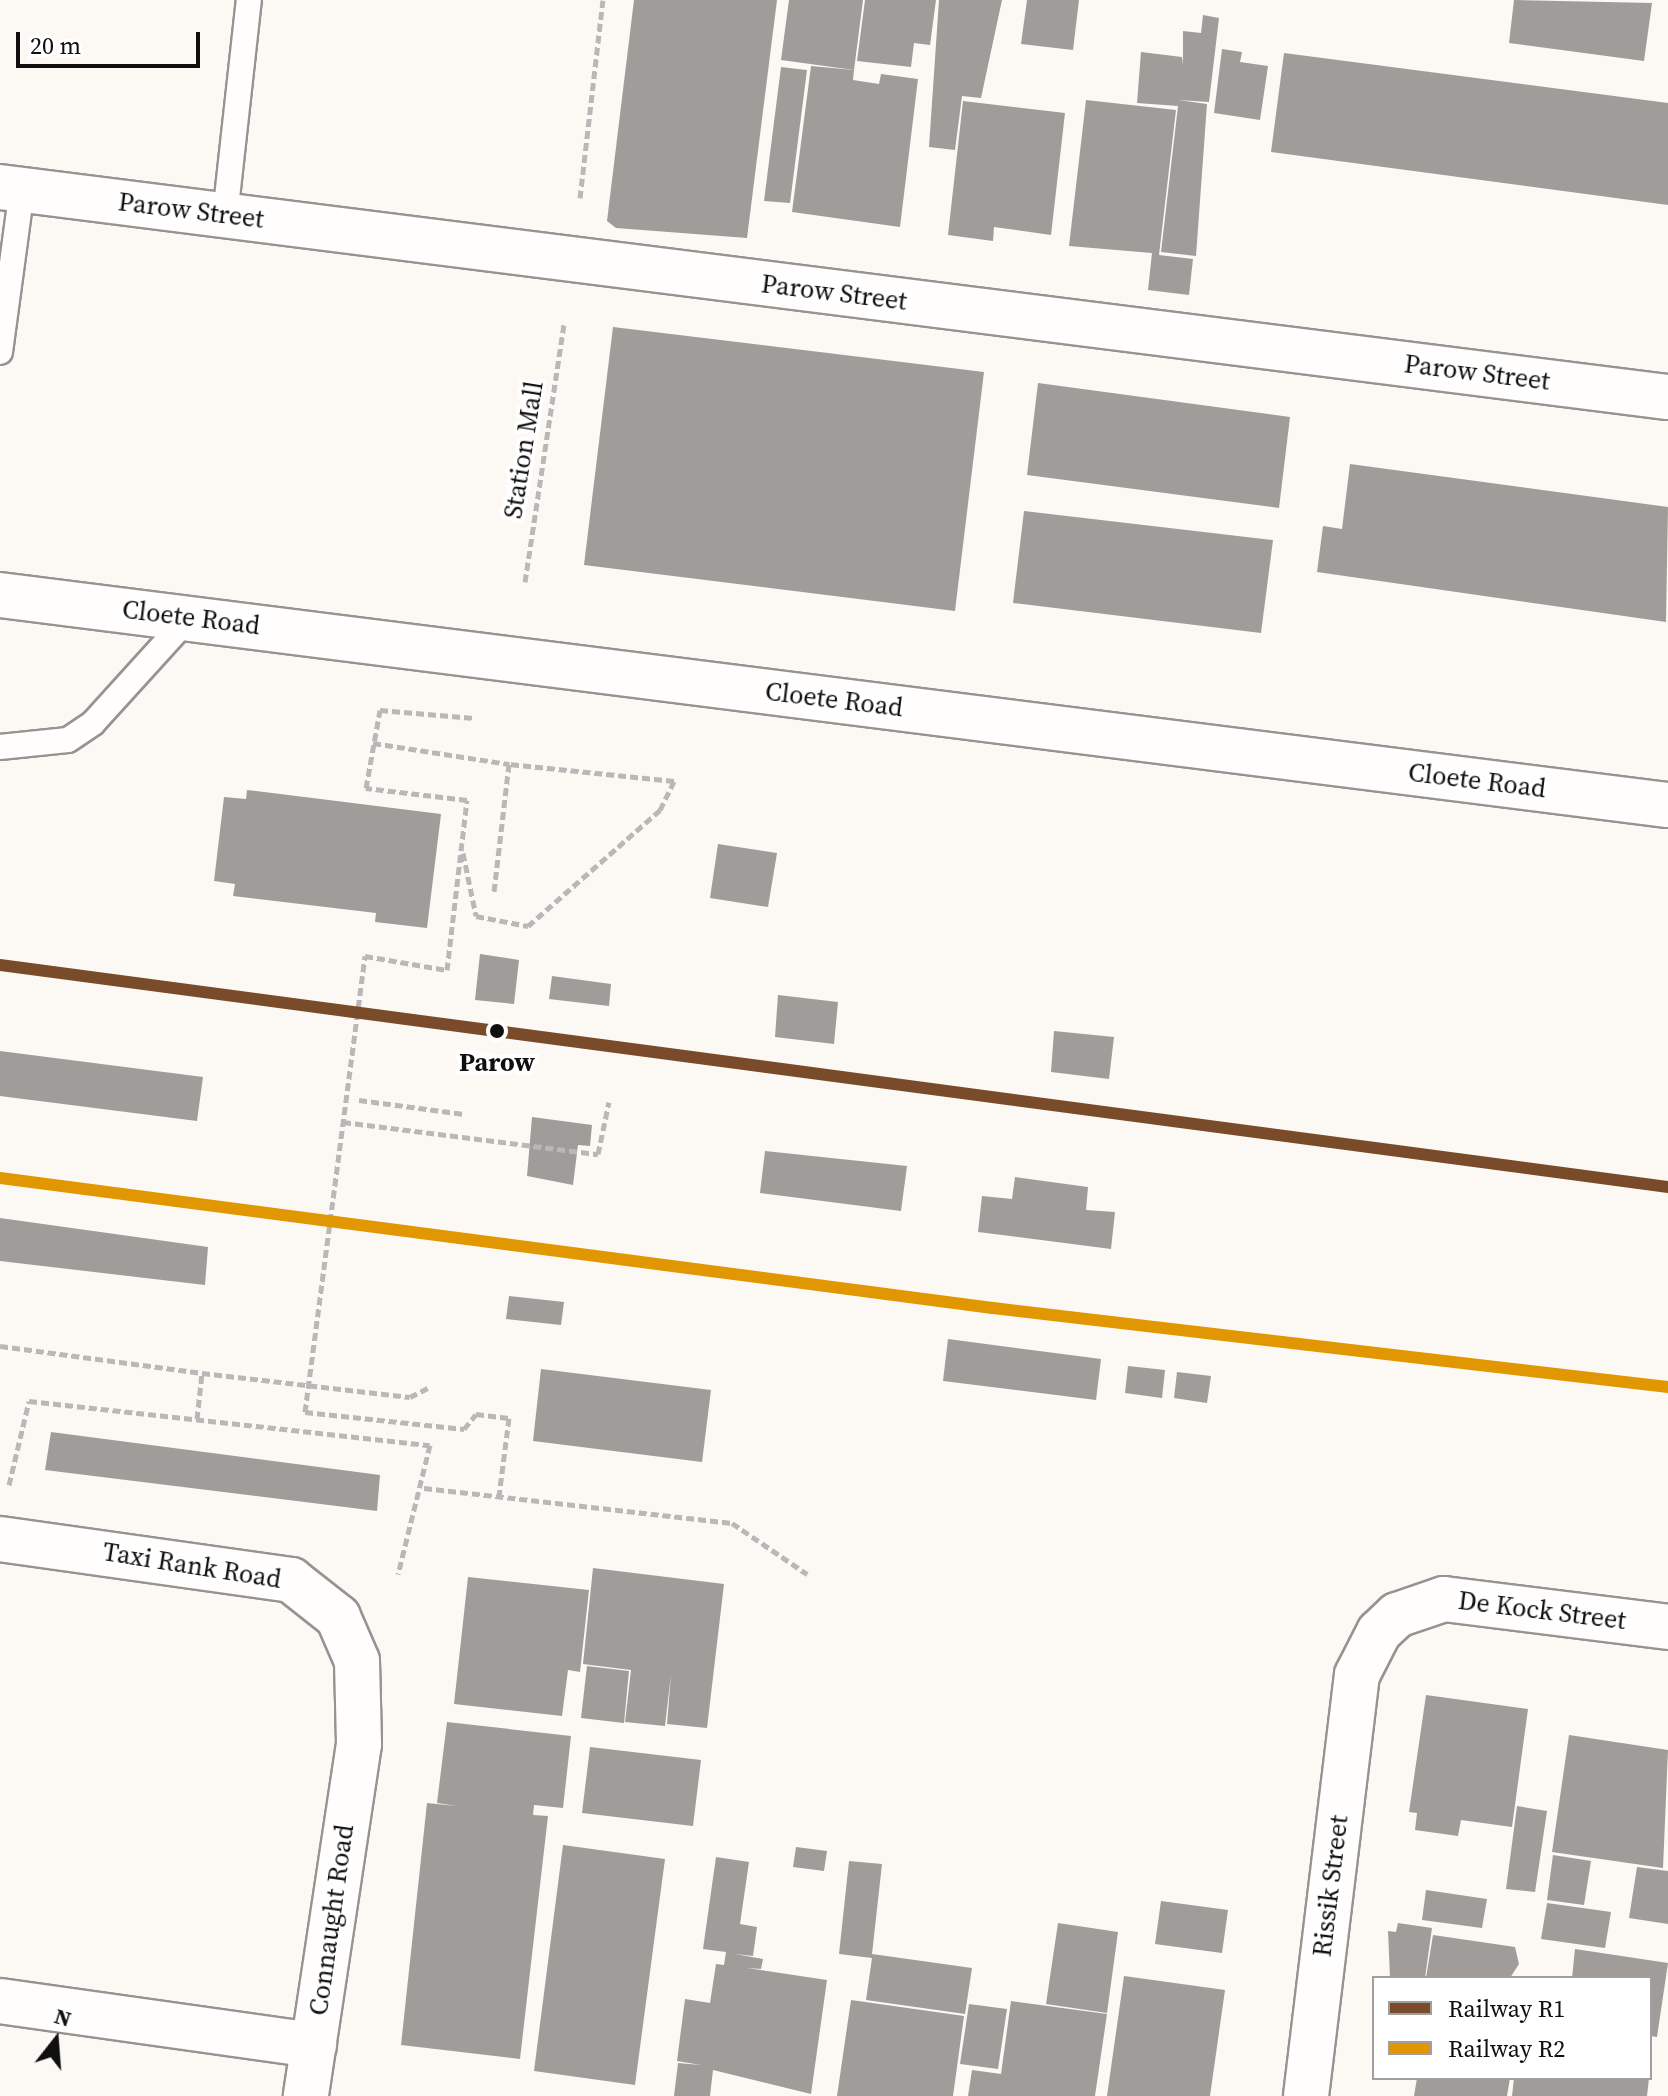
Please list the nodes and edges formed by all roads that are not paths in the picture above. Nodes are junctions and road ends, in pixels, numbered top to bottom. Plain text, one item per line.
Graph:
1 (249, 0) edge
2 (11, 189) edge
3 (225, 216) junction
4 (0, 352) edge
5 (1668, 397) edge
6 (0, 595) edge
7 (189, 617) junction
8 (0, 747) edge
9 (1668, 805) edge
10 (0, 1539) edge
11 (1668, 1627) edge
12 (1357, 1675) joint
13 (359, 1744) joint
14 (0, 2001) edge
15 (314, 2045) junction
16 (306, 2096) edge
17 (1306, 2096) edge

1 - 3 lane
2 - 3 street, Parow Street
2 - 4 lane
3 - 5 street, Parow Street
6 - 7 street, Cloete Road
7 - 8 lane
7 - 9 street, Cloete Road
10 - 13 street, Taxi Rank Road
11 - 12 street, De Kock Street
12 - 17 street, Rissik Street
13 - 15 street, Connaught Road
14 - 15 street
15 - 16 street, Connaught Road

